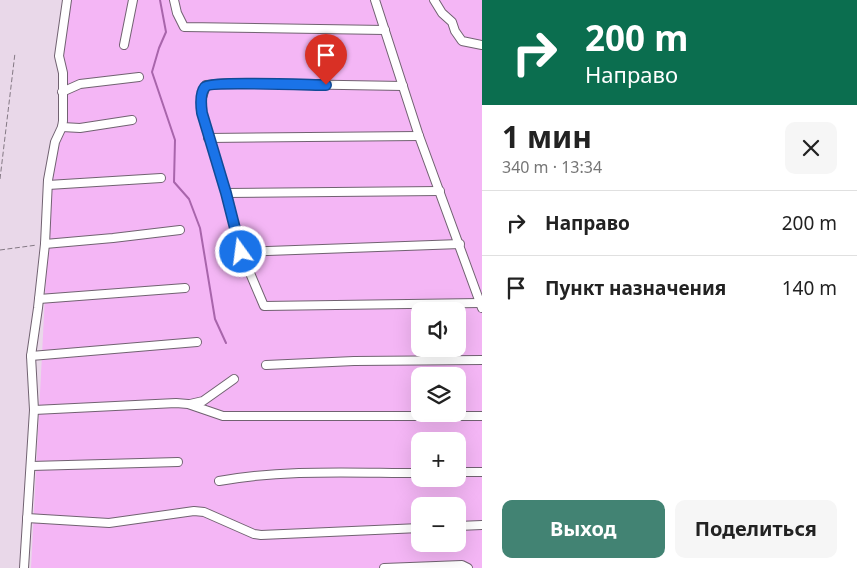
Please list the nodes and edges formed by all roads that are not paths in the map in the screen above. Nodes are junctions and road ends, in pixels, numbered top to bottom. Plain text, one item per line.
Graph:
1 (67, 0) edge
2 (133, 0) edge
3 (174, 0) edge
4 (375, 0) edge
5 (434, 0) edge
6 (385, 30) junction
7 (124, 45) dead end
8 (482, 45) edge
9 (139, 77) dead end
10 (403, 86) junction
11 (62, 92) junction
12 (132, 120) dead end
13 (62, 127) junction
14 (419, 136) junction
15 (208, 138) junction
16 (162, 178) dead end
17 (48, 185) junction
18 (440, 191) junction
19 (226, 193) junction
20 (180, 230) dead end
21 (45, 244) junction
22 (460, 244) junction
23 (241, 252) junction
24 (185, 288) dead end
25 (39, 299) junction
26 (481, 305) edge
27 (197, 342) dead end
28 (31, 356) junction
29 (482, 360) edge
30 (266, 365) dead end
31 (234, 379) dead end
32 (190, 404) junction
33 (34, 410) junction
34 (482, 416) edge
35 (178, 462) dead end
36 (31, 466) junction
37 (466, 472) edge
38 (482, 472) edge
39 (411, 473) edge
40 (219, 480) dead end
41 (27, 518) junction
42 (482, 525) edge
43 (466, 526) edge
44 (411, 528) edge
45 (24, 568) edge
46 (384, 568) edge
47 (468, 568) edge

1 - 11 lane
2 - 7 lane
3 - 6 lane
4 - 6 lane
5 - 8 lane
6 - 10 lane
9 - 11 lane
10 - 14 lane
10 - 15 lane
11 - 13 lane
12 - 13 lane
13 - 17 lane
14 - 15 lane
14 - 18 lane
15 - 19 lane
16 - 17 lane
17 - 21 lane
18 - 19 lane
18 - 22 lane
19 - 23 lane
20 - 21 lane
21 - 25 lane
22 - 23 lane
22 - 26 lane
23 - 26 lane
24 - 25 lane
25 - 28 lane
27 - 28 lane
28 - 33 lane
29 - 30 lane
31 - 32 lane
32 - 33 lane
32 - 34 lane
33 - 36 lane
35 - 36 lane
36 - 41 lane
37 - 38 lane
39 - 40 lane
41 - 44 lane
41 - 45 lane
42 - 43 lane
46 - 47 lane

